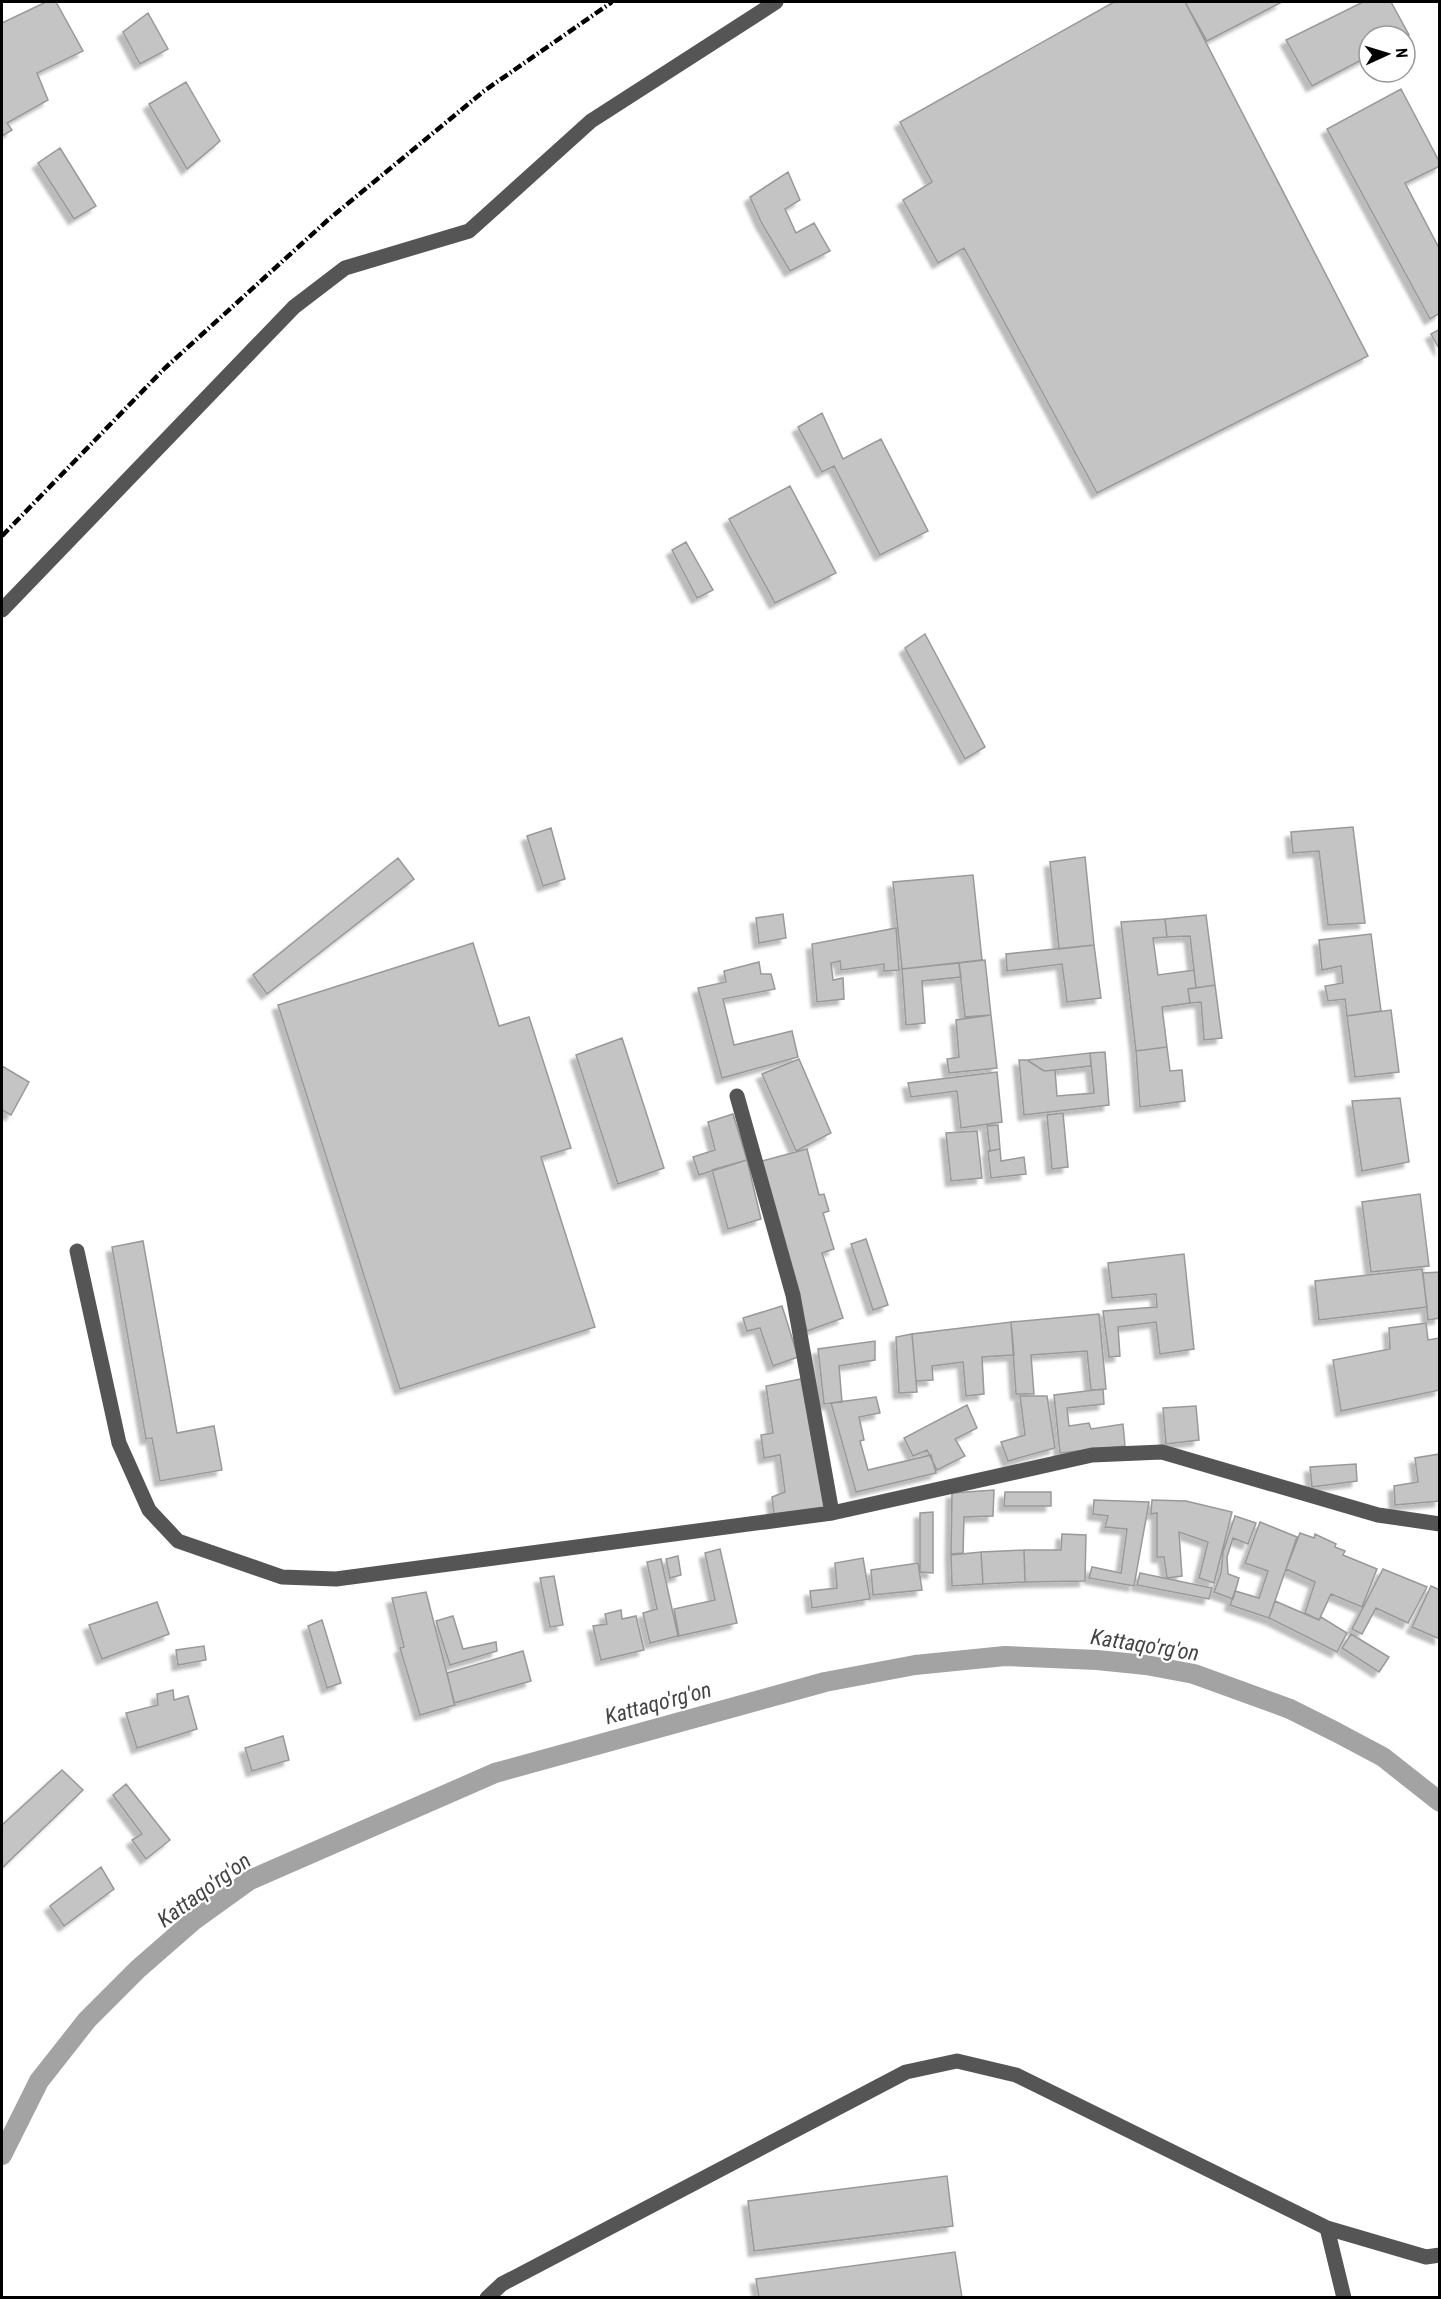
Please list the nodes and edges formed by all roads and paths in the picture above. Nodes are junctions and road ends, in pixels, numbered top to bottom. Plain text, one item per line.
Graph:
1 (776, 2) edge
2 (2, 610) edge
3 (737, 1096) dead end
4 (77, 1251) dead end
5 (832, 1513) junction
6 (1440, 1524) edge
7 (1327, 2228) junction
8 (1440, 2255) edge
9 (487, 2298) edge
10 (1344, 2298) edge

1 - 2 street
3 - 5 street
4 - 5 street
5 - 6 street
7 - 8 street
7 - 9 street
7 - 10 street

